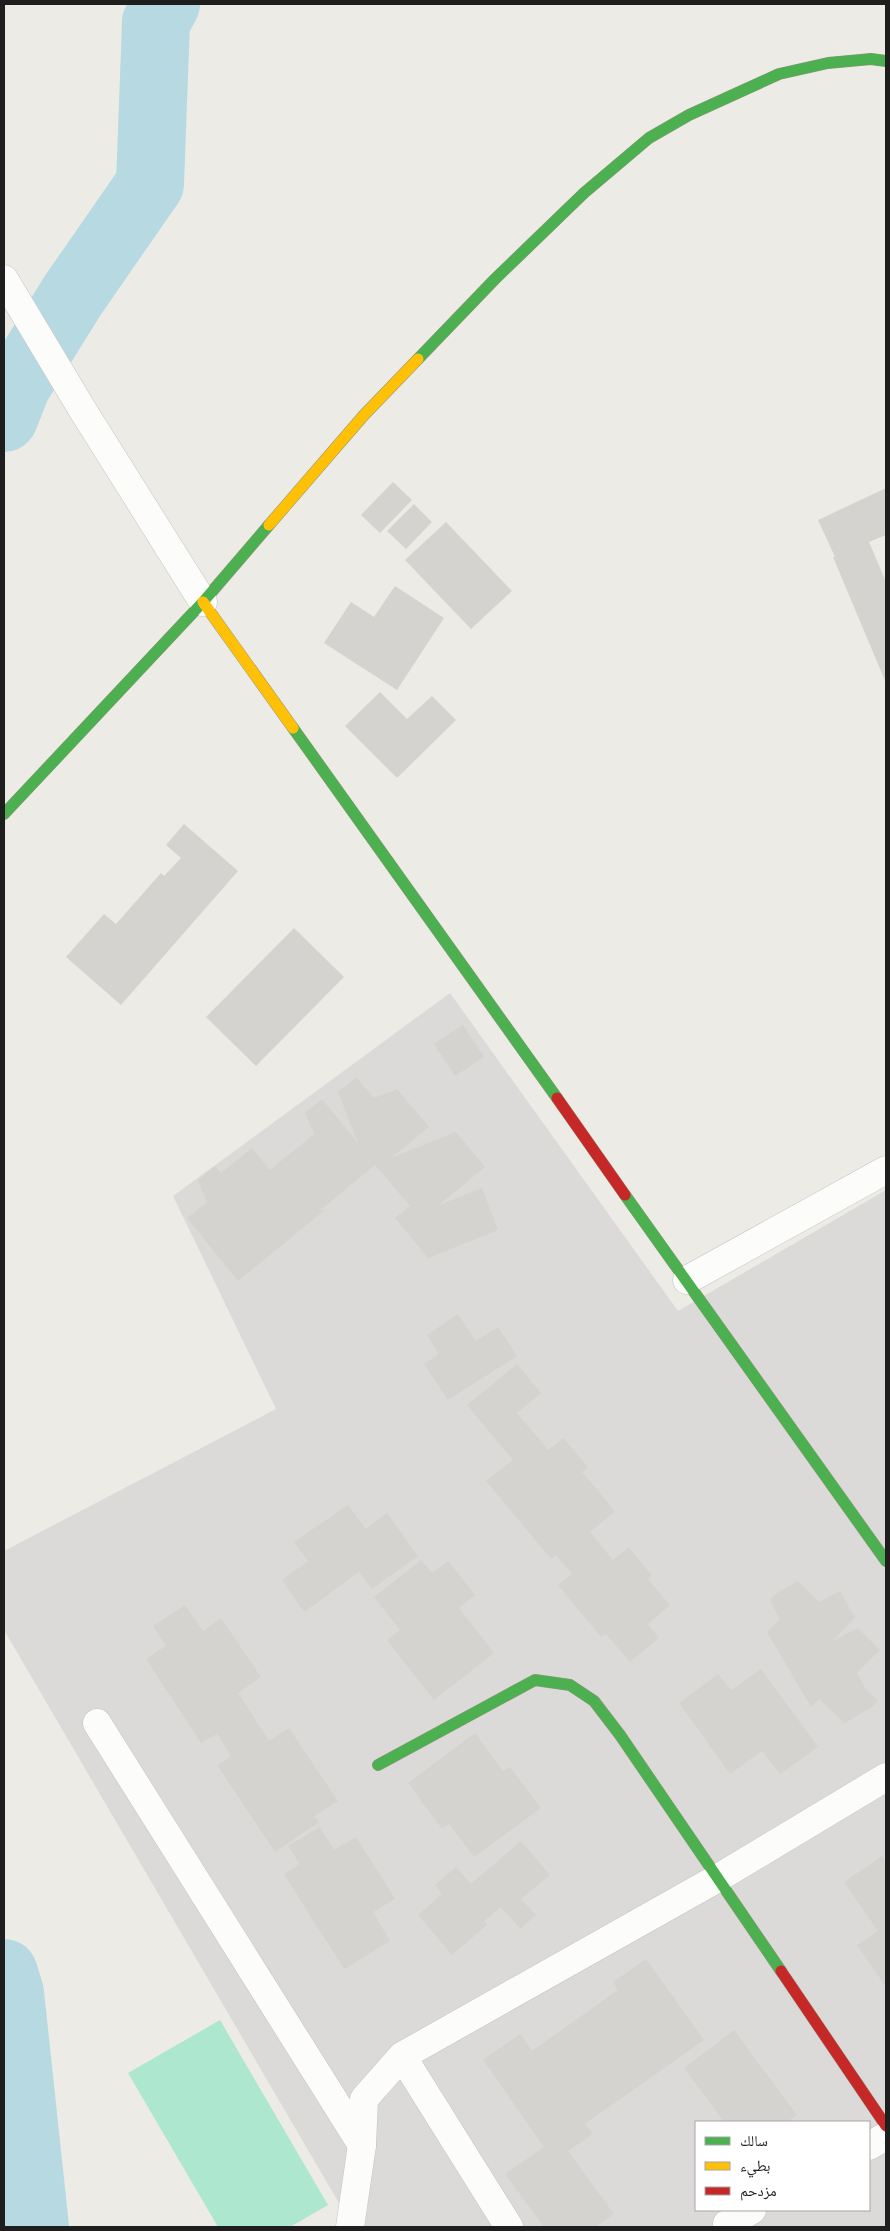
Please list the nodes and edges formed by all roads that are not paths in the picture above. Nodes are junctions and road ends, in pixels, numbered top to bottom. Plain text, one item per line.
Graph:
1 (886, 60) edge
2 (4, 279) edge
3 (203, 602) junction
4 (4, 814) edge
5 (886, 1170) edge
6 (687, 1280) junction
7 (886, 1561) edge
8 (98, 1723) dead end
9 (378, 1765) dead end
10 (886, 1777) edge
11 (718, 1878) junction
12 (402, 2056) junction
13 (886, 2126) edge
14 (886, 2136) edge
15 (362, 2145) junction
16 (870, 2145) edge
17 (750, 2211) edge
18 (727, 2224) dead end
19 (350, 2227) edge
20 (509, 2227) edge

1 - 3 main road
2 - 3 street
3 - 4 main road
3 - 6 main road
5 - 6 street
6 - 7 main road
8 - 15 street
9 - 11 main road
10 - 11 street
11 - 12 street
11 - 13 main road
12 - 15 street
12 - 20 street
14 - 16 street
15 - 19 street
17 - 18 street

